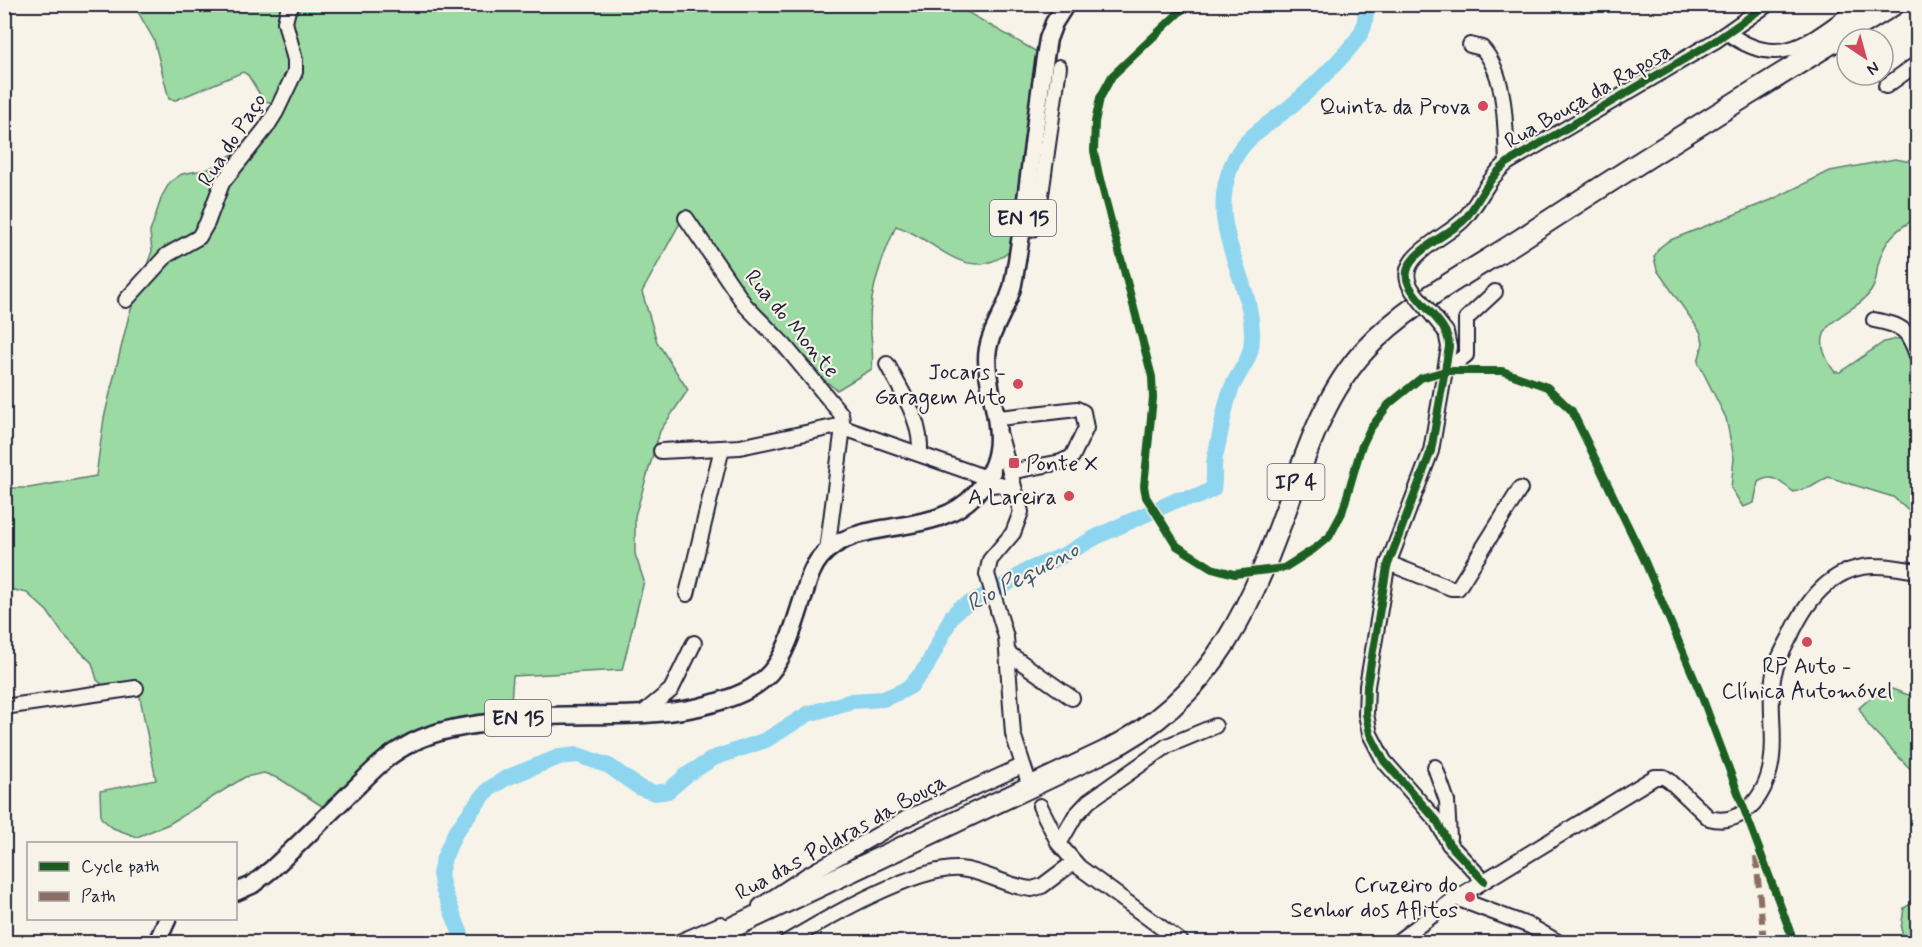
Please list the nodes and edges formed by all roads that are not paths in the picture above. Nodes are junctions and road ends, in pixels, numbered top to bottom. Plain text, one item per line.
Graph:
1 (293, 4) edge
2 (1065, 4) edge
3 (1768, 4) edge
4 (1863, 4) edge
5 (1895, 4) edge
6 (1910, 4) edge
7 (1874, 27) edge
8 (1728, 33) junction
9 (1470, 45) dead end
10 (1835, 52) edge
11 (1917, 63) edge
12 (1059, 67) dead end
13 (1895, 79) edge
14 (1506, 163) junction
15 (686, 218) dead end
16 (1021, 230) junction
17 (1495, 292) dead end
18 (126, 300) dead end
19 (1874, 320) dead end
20 (1917, 358) edge
21 (887, 364) dead end
22 (1445, 371) junction
23 (999, 424) junction
24 (843, 427) junction
25 (722, 448) junction
26 (661, 451) dead end
27 (920, 454) junction
28 (990, 473) junction
29 (1012, 484) junction
30 (1520, 489) dead end
31 (826, 551) junction
32 (1388, 563) junction
33 (1917, 571) edge
34 (687, 594) dead end
35 (694, 644) dead end
36 (1008, 653) junction
37 (136, 688) dead end
38 (1072, 698) dead end
39 (4, 707) edge
40 (642, 714) junction
41 (1215, 726) dead end
42 (1022, 766) junction
43 (1435, 767) dead end
44 (1030, 786) dead end
45 (1040, 806) dead end
46 (1059, 844) junction
47 (1449, 844) junction
48 (1074, 862) junction
49 (1479, 884) junction
50 (237, 891) edge
51 (1456, 898) junction
52 (1481, 908) junction
53 (167, 920) edge
54 (157, 942) edge
55 (679, 942) edge
56 (705, 942) edge
57 (728, 942) edge
58 (787, 942) edge
59 (1181, 942) edge
60 (1397, 942) edge
61 (1558, 942) edge

1 - 18 street, Rua do Paço
2 - 16 main road, EN 15
3 - 8 street, Rua Bouça da Raposa
4 - 8 street
5 - 56 highway, IP 4
6 - 7 highway
8 - 14 street, Rua Bouça da Raposa
9 - 14 street
10 - 57 highway, IP 4
11 - 13 street
12 - 16 street
14 - 22 street, Rua Bouça da Raposa, bridge
15 - 24 street, Rua do Monte
16 - 23 main road, EN 15
17 - 22 street
19 - 20 street
21 - 27 street
22 - 32 street
23 - 28 main road, EN 15
23 - 29 street
23 - 29 street
24 - 25 street
24 - 27 street
24 - 31 street
25 - 26 street
25 - 34 street
27 - 28 street
28 - 29 street
28 - 29 street
28 - 31 main road
29 - 36 street
30 - 32 street
31 - 40 main road, EN 15
32 - 47 street
33 - 49 street
35 - 40 street
36 - 38 street
36 - 42 street
37 - 39 street
40 - 50 main road, EN 15
41 - 46 street
42 - 44 street
42 - 55 street, Rua das Poldras da Bouça
43 - 47 street
45 - 46 street
46 - 48 street
47 - 49 street
48 - 58 street
48 - 59 street
49 - 51 street
49 - 52 street
51 - 52 street
51 - 60 street
52 - 61 street
53 - 54 main road

